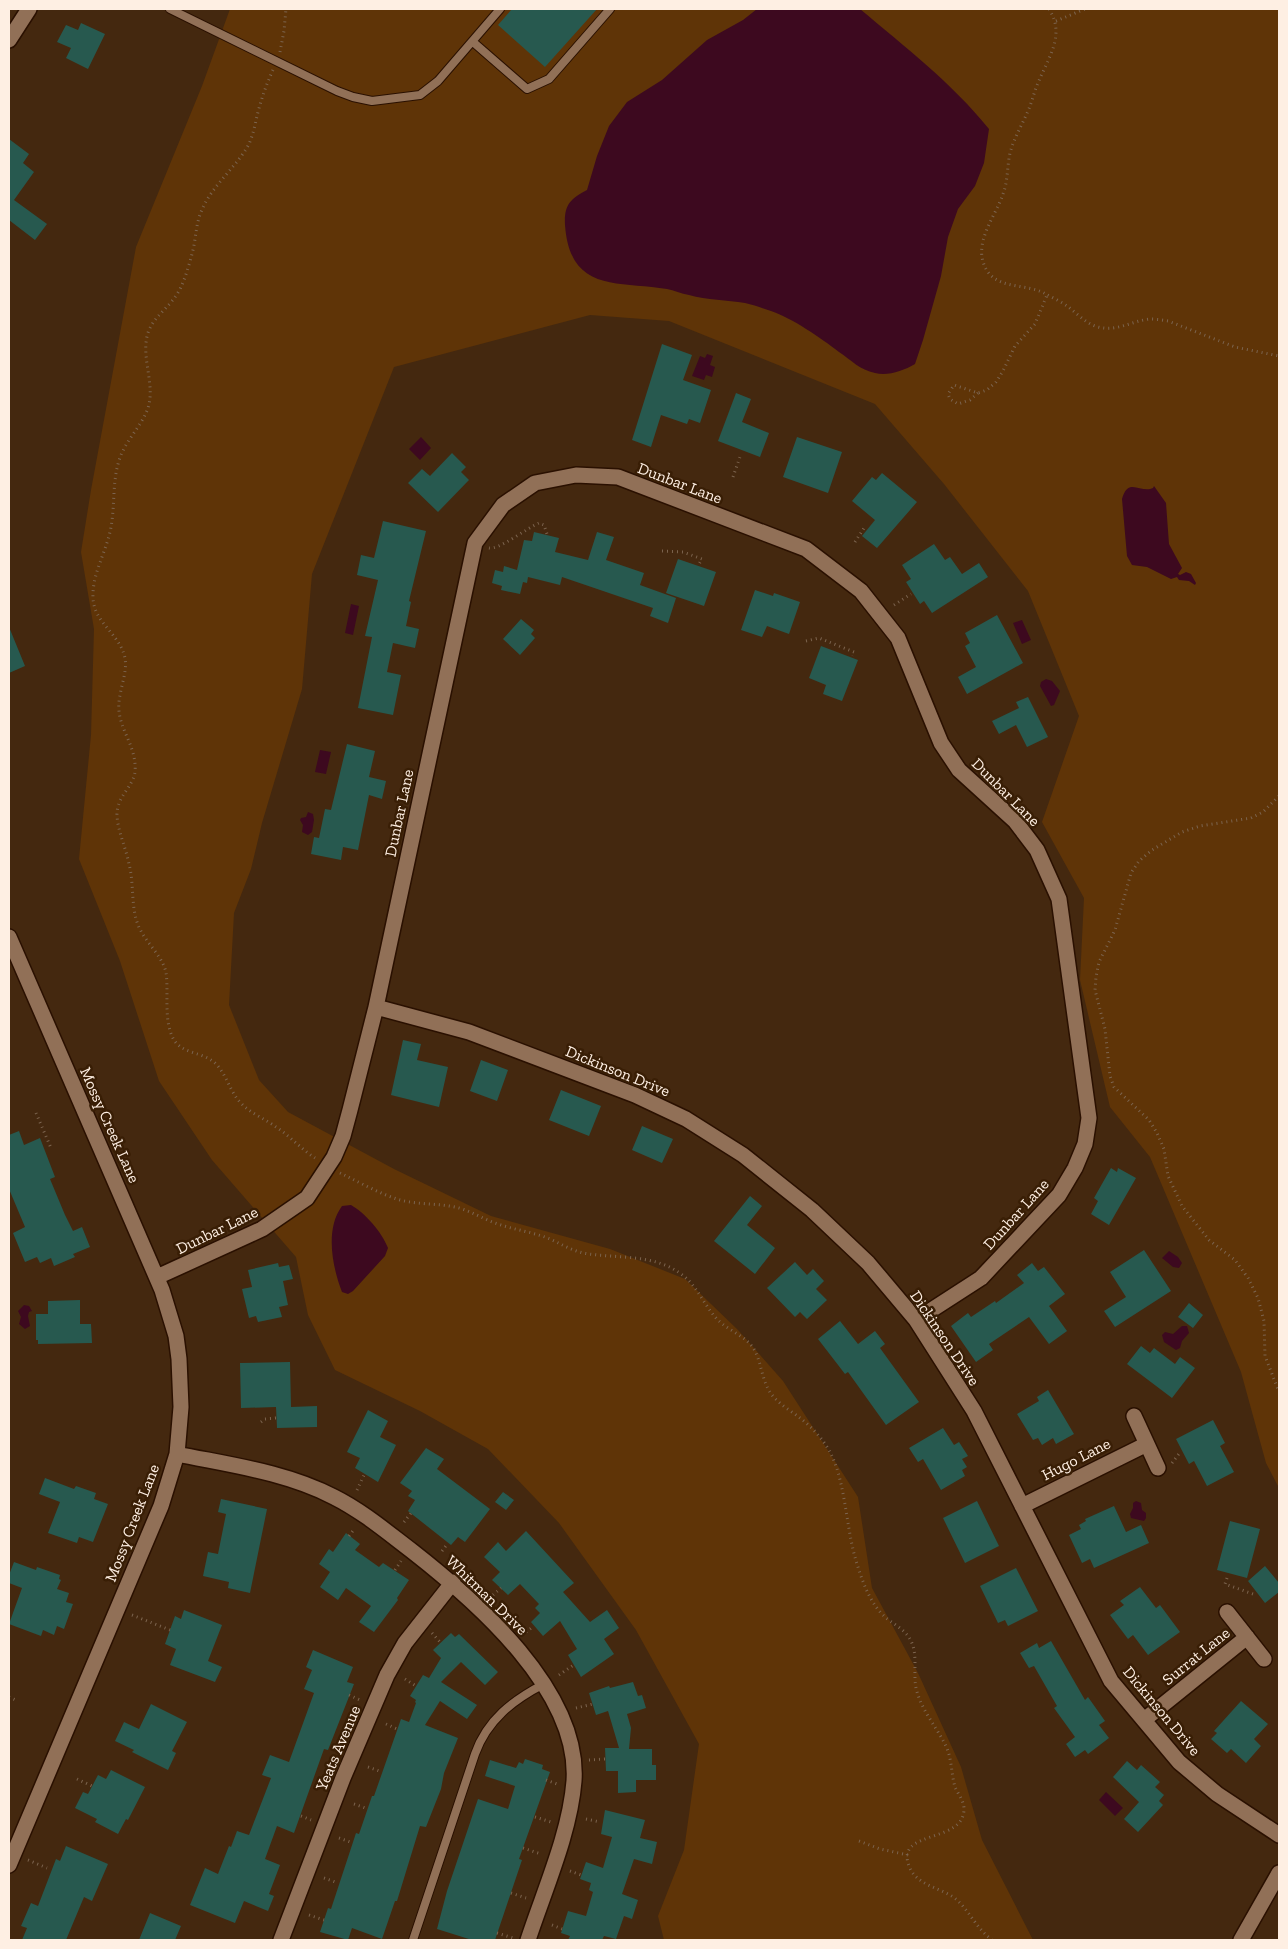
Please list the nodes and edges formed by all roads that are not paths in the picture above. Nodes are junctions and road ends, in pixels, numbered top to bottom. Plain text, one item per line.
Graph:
1 (29, 9) edge
2 (170, 9) edge
3 (500, 9) edge
4 (610, 9) edge
5 (9, 40) edge
6 (473, 42) junction
7 (9, 936) edge
8 (376, 1008) junction
9 (157, 1277) junction
10 (916, 1320) junction
11 (1134, 1416) dead end
12 (1147, 1444) junction
13 (177, 1454) junction
14 (1158, 1468) dead end
15 (1022, 1506) junction
16 (453, 1582) junction
17 (1227, 1612) dead end
18 (1247, 1637) junction
19 (1264, 1659) dead end
20 (544, 1684) junction
21 (1144, 1720) junction
22 (1279, 1835) edge
23 (9, 1865) edge
24 (1279, 1874) edge
25 (520, 1939) edge
26 (283, 1940) edge
27 (413, 1940) edge
28 (1241, 1940) edge

1 - 5 street
2 - 6 lane
3 - 6 lane
4 - 6 lane
7 - 9 street, Mossy Creek Lane
8 - 9 street, Dunbar Lane
8 - 10 street, Dickinson Drive
8 - 10 street, Dunbar Lane
9 - 13 street, Mossy Creek Lane
10 - 15 street, Dickinson Drive
11 - 12 street
12 - 14 street
12 - 15 street, Hugo Lane
13 - 16 street, Whitman Drive
13 - 23 street, Mossy Creek Lane
15 - 21 street, Dickinson Drive
16 - 20 street, Whitman Drive
16 - 26 street, Yeats Avenue
17 - 18 street
18 - 19 street
18 - 21 street, Surrat Lane
20 - 25 street, Whitman Drive
20 - 27 lane
21 - 22 street, Dickinson Drive
24 - 28 street

